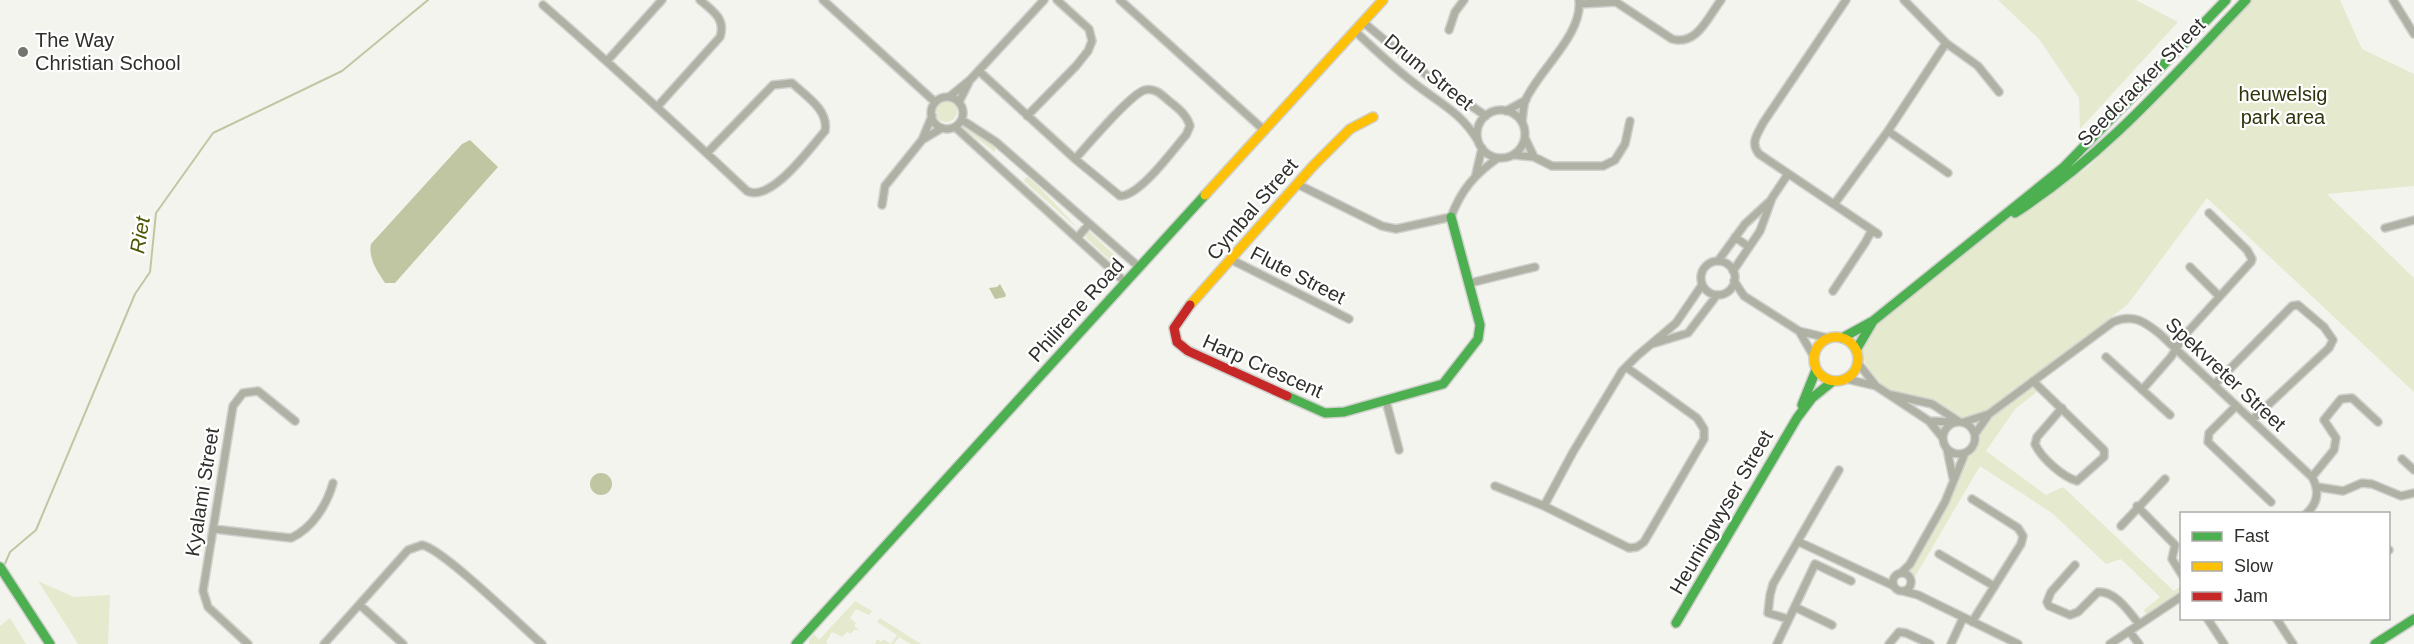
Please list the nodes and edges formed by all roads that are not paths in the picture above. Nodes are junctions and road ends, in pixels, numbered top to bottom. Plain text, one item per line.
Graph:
1 (662, 0) edge
2 (700, 0) edge
3 (823, 0) edge
4 (1044, 0) edge
5 (1057, 0) edge
6 (1120, 0) edge
7 (1383, 0) edge
8 (1464, 0) edge
9 (1721, 0) edge
10 (1846, 0) edge
11 (1904, 0) edge
12 (2226, 0) edge
13 (2246, 0) edge
14 (2393, 0) edge
15 (1579, 2) edge
16 (543, 4) dead end
17 (1363, 22) junction
18 (1449, 30) dead end
19 (1355, 31) junction
20 (2414, 34) edge
21 (1946, 43) junction
22 (607, 61) junction
23 (979, 71) junction
24 (1423, 72) junction
25 (971, 79) junction
26 (1413, 83) junction
27 (1999, 92) dead end
28 (949, 97) junction
29 (1526, 100) junction
30 (935, 102) junction
31 (959, 102) junction
32 (657, 107) junction
33 (1506, 111) junction
34 (932, 116) junction
35 (1028, 116) junction
36 (1486, 116) junction
37 (1373, 117) dead end
38 (962, 120) junction
39 (1630, 121) dead end
40 (1522, 122) junction
41 (955, 127) junction
42 (942, 128) junction
43 (1265, 131) junction
44 (1888, 131) junction
45 (1525, 138) junction
46 (922, 140) junction
47 (1480, 144) junction
48 (706, 153) junction
49 (1514, 154) junction
50 (1534, 157) junction
51 (1498, 158) junction
52 (1075, 159) junction
53 (1476, 174) junction
54 (1788, 174) junction
55 (1948, 174) dead end
56 (1297, 184) junction
57 (1772, 198) junction
58 (1834, 203) junction
59 (882, 205) dead end
60 (2209, 213) dead end
61 (1451, 217) junction
62 (2414, 220) edge
63 (1089, 224) junction
64 (1997, 224) junction
65 (2385, 228) dead end
66 (1735, 237) junction
67 (1077, 238) junction
68 (1749, 247) junction
69 (1232, 260) junction
70 (1718, 261) junction
71 (1139, 267) junction
72 (1535, 267) dead end
73 (2190, 267) dead end
74 (1733, 271) junction
75 (1734, 281) junction
76 (1125, 282) junction
77 (1470, 283) junction
78 (1702, 285) junction
79 (1833, 291) dead end
80 (1720, 294) junction
81 (1744, 296) junction
82 (2219, 296) junction
83 (1684, 310) junction
84 (1349, 319) dead end
85 (1698, 319) junction
86 (1873, 321) junction
87 (1799, 331) junction
88 (1175, 337) joint
89 (1828, 338) junction
90 (1842, 338) junction
91 (1649, 345) junction
92 (1856, 350) junction
93 (2176, 350) junction
94 (1814, 357) junction
95 (2106, 357) dead end
96 (1858, 363) junction
97 (1626, 367) junction
98 (1816, 370) junction
99 (1846, 379) junction
100 (1833, 381) junction
101 (2033, 381) junction
102 (2214, 385) junction
103 (1876, 386) junction
104 (2142, 390) junction
105 (1889, 394) junction
106 (1386, 401) junction
107 (2236, 406) junction
108 (2062, 408) junction
109 (1989, 414) junction
110 (2170, 415) dead end
111 (1797, 418) junction
112 (2252, 420) junction
113 (295, 421) dead end
114 (1929, 421) junction
115 (1959, 422) junction
116 (2378, 422) dead end
117 (1975, 434) junction
118 (1942, 437) junction
119 (1947, 449) junction
120 (1399, 450) dead end
121 (1965, 453) junction
122 (2402, 459) dead end
123 (2413, 466) edge
124 (1839, 470) dead end
125 (2312, 477) junction
126 (1953, 478) junction
127 (2165, 479) dead end
128 (333, 483) dead end
129 (1495, 486) dead end
130 (2318, 487) junction
131 (2414, 493) edge
132 (1972, 499) dead end
133 (2271, 502) dead end
134 (1544, 506) junction
135 (2137, 506) junction
136 (2307, 512) edge
137 (2121, 526) dead end
138 (214, 529) junction
139 (1799, 542) junction
140 (2178, 543) edge
141 (1939, 554) dead end
142 (2075, 565) dead end
143 (0, 567) edge
144 (2180, 573) edge
145 (1902, 575) junction
146 (1851, 581) dead end
147 (1882, 581) junction
148 (1894, 586) junction
149 (1911, 586) junction
150 (1994, 586) junction
151 (1903, 591) junction
152 (1918, 595) junction
153 (2180, 597) edge
154 (360, 605) junction
155 (1795, 607) junction
156 (1963, 618) junction
157 (1788, 619) junction
158 (2414, 619) edge
159 (2208, 620) edge
160 (2277, 620) edge
161 (1972, 622) junction
162 (1676, 623) dead end
163 (2139, 624) junction
164 (1832, 625) dead end
165 (2128, 631) junction
166 (50, 644) edge
167 (248, 644) edge
168 (324, 644) edge
169 (403, 644) edge
170 (542, 644) edge
171 (796, 644) edge
172 (1777, 644) edge
173 (1889, 644) edge
174 (1930, 644) edge
175 (1951, 644) edge
176 (2018, 644) edge
177 (2110, 644) edge
178 (2139, 644) edge
179 (2224, 644) edge
180 (2293, 644) edge
181 (2375, 644) edge

1 - 22 street
2 - 32 street
3 - 30 street
4 - 23 street
5 - 35 street
6 - 43 street
7 - 17 street, Philirene Road
8 - 18 street
9 - 15 street
10 - 54 street
11 - 21 street
12 - 64 street, Seedcracker Street
13 - 64 street, Seedcracker Street
14 - 20 street
15 - 29 street
16 - 22 street
17 - 19 street, Philirene Road
17 - 24 street, Drum Street
19 - 26 street, Drum Street
19 - 43 street, Philirene Road
21 - 27 street
21 - 44 street
22 - 32 street
23 - 25 street
23 - 35 street
24 - 26 street
24 - 36 street, Drum Street
25 - 28 street
25 - 31 street
26 - 47 street, Drum Street
28 - 30 street
28 - 31 street
29 - 33 street
29 - 40 street
30 - 34 street
31 - 38 street
32 - 48 street
33 - 36 street
33 - 40 street
34 - 42 street
34 - 46 street
35 - 52 street
36 - 47 street
37 - 56 street, Cymbal Street
38 - 41 street
38 - 63 street
39 - 50 street
40 - 45 street
41 - 42 street
41 - 67 street
42 - 46 street
43 - 71 street, Philirene Road
44 - 55 street
44 - 58 street
45 - 49 street
45 - 50 street
46 - 59 street
47 - 51 street
47 - 53 street
48 - 48 street
49 - 50 street
49 - 51 street
51 - 53 street
52 - 52 street
53 - 61 street
54 - 57 street
54 - 58 street
56 - 61 street
56 - 69 street, Cymbal Street
57 - 66 street
57 - 68 street
58 - 79 street
60 - 82 street
61 - 77 street, Harp Crescent
62 - 65 street
63 - 67 street
63 - 71 street
64 - 86 street, Seedcracker Street
66 - 68 street
66 - 70 street
67 - 76 street
68 - 74 street
69 - 84 street, Flute Street
69 - 88 street, Cymbal Street
70 - 74 street
70 - 78 street
71 - 76 street, Philirene Road
72 - 77 street
73 - 82 street
74 - 75 street
75 - 80 street
75 - 81 street
76 - 171 street, Philirene Road
77 - 106 street, Harp Crescent
78 - 80 street
78 - 83 street
80 - 81 street
80 - 85 street
81 - 87 street
82 - 93 street
83 - 85 street
83 - 91 street
85 - 91 street
86 - 90 street, Seedcracker Street
86 - 92 street, Seedcracker Street
87 - 89 street
87 - 94 street
88 - 106 street, Harp Crescent
89 - 90 street
89 - 94 street
90 - 92 street
91 - 97 street
92 - 96 street
93 - 101 street, Spekvreter Street
93 - 102 street, Spekvreter Street
93 - 104 street
94 - 98 street
95 - 104 street
96 - 99 street
96 - 103 street
97 - 134 street
97 - 134 street
98 - 100 street
98 - 111 street, Heuningwyser Street
99 - 100 street
99 - 103 street
100 - 111 street, Heuningwyser Street
101 - 108 street
101 - 109 street, Spekvreter Street
102 - 107 street, Spekvreter Street
102 - 112 street
103 - 105 street
104 - 110 street
105 - 114 street
105 - 115 street
106 - 120 street
107 - 112 street, Spekvreter Street
107 - 133 street
108 - 108 street
109 - 115 street, Spekvreter Street
109 - 117 street, Spekvreter Street
111 - 162 street, Heuningwyser Street
112 - 125 street, Spekvreter Street
113 - 138 street, Kyalami Street
114 - 115 street
114 - 118 street
115 - 117 street
115 - 118 street
116 - 125 street
117 - 121 street
118 - 119 street
119 - 121 street
119 - 126 street
121 - 126 street
122 - 123 street
124 - 139 street
125 - 130 street, Spekvreter Street
126 - 145 street
127 - 135 street
128 - 138 street
129 - 134 street
130 - 131 street
130 - 136 street
132 - 150 street
135 - 137 street
135 - 140 street
138 - 167 street, Kyalami Street
139 - 147 street
139 - 157 street
140 - 144 street
141 - 150 street
142 - 163 street
143 - 166 street
145 - 147 street
145 - 148 street
145 - 149 street
146 - 155 street
147 - 148 street
148 - 151 street
149 - 151 street
149 - 152 street
150 - 161 street
151 - 152 street
152 - 156 street
153 - 163 street
154 - 168 street
154 - 169 street
154 - 170 street
155 - 157 street
155 - 164 street
156 - 161 street
156 - 175 street
157 - 172 street
158 - 181 street
159 - 179 street
160 - 180 street
161 - 176 street
163 - 165 street
165 - 177 street
165 - 178 street
173 - 174 street

